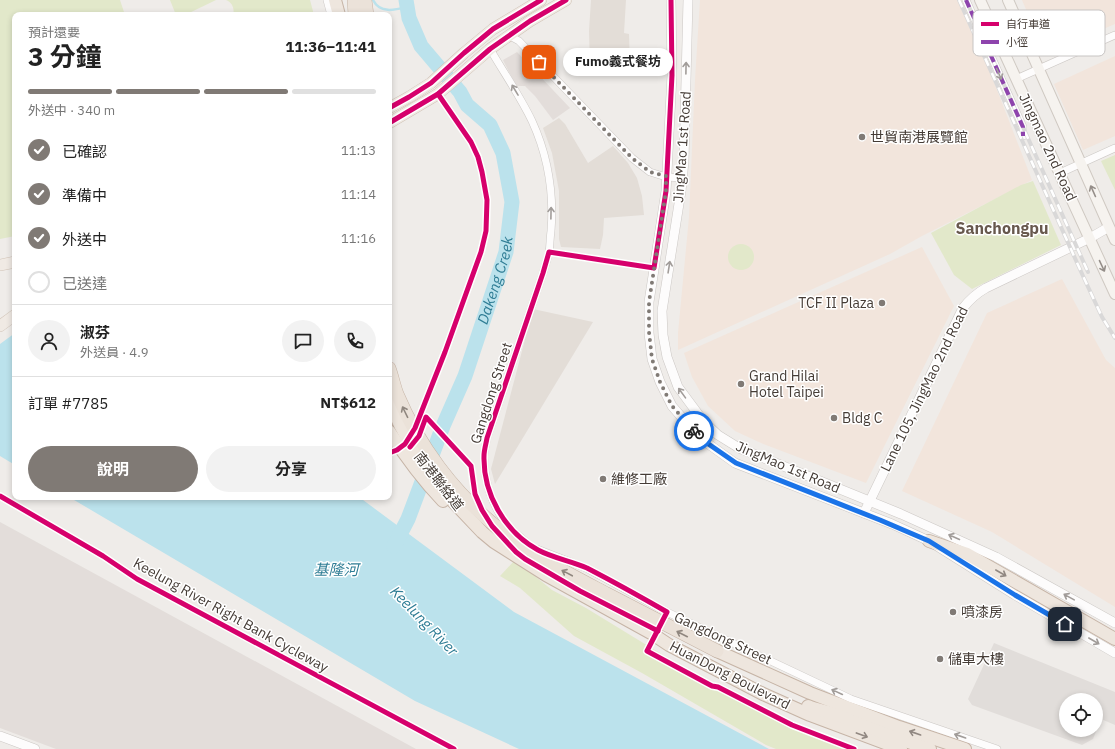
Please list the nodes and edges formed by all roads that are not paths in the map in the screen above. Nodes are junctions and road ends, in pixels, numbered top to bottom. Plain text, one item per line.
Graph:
1 (327, 0) edge
2 (335, 0) edge
3 (354, 0) edge
4 (365, 0) edge
5 (541, 0) edge
6 (566, 0) edge
7 (671, 0) edge
8 (688, 0) edge
9 (966, 0) edge
10 (980, 0) edge
11 (1008, 0) edge
12 (985, 10) edge
13 (1012, 10) edge
14 (330, 12) edge
15 (337, 12) edge
16 (355, 12) edge
17 (367, 12) edge
18 (973, 16) edge
19 (1115, 35) edge
20 (510, 36) junction
21 (1105, 39) edge
22 (490, 49) junction
23 (991, 56) edge
24 (1006, 56) edge
25 (1033, 56) edge
26 (1068, 56) edge
27 (1039, 69) junction
28 (1016, 79) junction
29 (392, 106) edge
30 (392, 121) edge
31 (1023, 136) dead end
32 (1115, 148) edge
33 (1081, 163) junction
34 (1060, 173) junction
35 (666, 176) junction
36 (682, 178) junction
37 (1112, 225) edge
38 (1090, 238) junction
39 (1115, 240) edge
40 (12, 263) edge
41 (0, 265) edge
42 (1115, 294) edge
43 (12, 316) edge
44 (0, 326) edge
45 (392, 378) edge
46 (392, 407) edge
47 (392, 436) edge
48 (869, 501) junction
49 (864, 513) junction
50 (468, 518) joint
51 (482, 532) junction
52 (929, 541) junction
53 (1115, 623) edge
54 (651, 633) junction
55 (1115, 639) edge
56 (717, 651) junction
57 (1115, 653) edge
58 (831, 713) junction
59 (0, 736) edge
60 (35, 749) edge
61 (901, 749) edge
62 (930, 749) edge
63 (965, 749) edge
64 (997, 749) edge

1 - 14 street
2 - 15 highway
3 - 16 highway
4 - 17 highway
5 - 29 main road
6 - 20 main road
7 - 35 street, JingMao 1st Road
36 -> 8 street, JingMao 1st Road
9 -> 18 street
10 - 12 main road, Jingmao 2nd Road
11 - 13 main road, Jingmao 2nd Road
19 - 21 street
20 - 22 main road
20 - 35 street
22 - 30 main road
64 -> 22 street, Gangdong Street
23 -> 31 street
24 - 28 main road, Jingmao 2nd Road
25 - 27 main road, Jingmao 2nd Road
26 - 27 street
27 - 28 street
27 - 33 main road, Jingmao 2nd Road
28 - 34 main road, Jingmao 2nd Road
32 - 33 street
33 - 34 street
37 -> 33 main road, Jingmao 2nd Road
34 - 38 main road, Jingmao 2nd Road
35 - 36 street
35 - 49 street, JingMao 1st Road
48 -> 36 street, JingMao 1st Road
37 - 38 street, Lane 105, JingMao 2nd Road
37 - 39 main road, Jingmao 2nd Road
38 -> 42 main road, Jingmao 2nd Road
38 - 48 street, Lane 105, JingMao 2nd Road
40 - 41 main road
43 - 44 main road
56 -> 45 highway
46 - 50 highway, 南港聯絡道
47 - 51 highway
48 - 49 street, Lane 105, JingMao 2nd Road
53 -> 48 street, JingMao 1st Road
49 - 52 street, JingMao 1st Road
50 - 51 highway, HuanDong Boulevard
51 - 54 highway, HuanDong Boulevard
52 -> 55 highway
52 -> 57 street, JingMao 1st Road
54 - 58 highway
54 -> 61 highway, HuanDong Boulevard
56 - 58 highway
63 -> 56 highway, HuanDong Boulevard
58 - 62 highway
59 - 60 street

